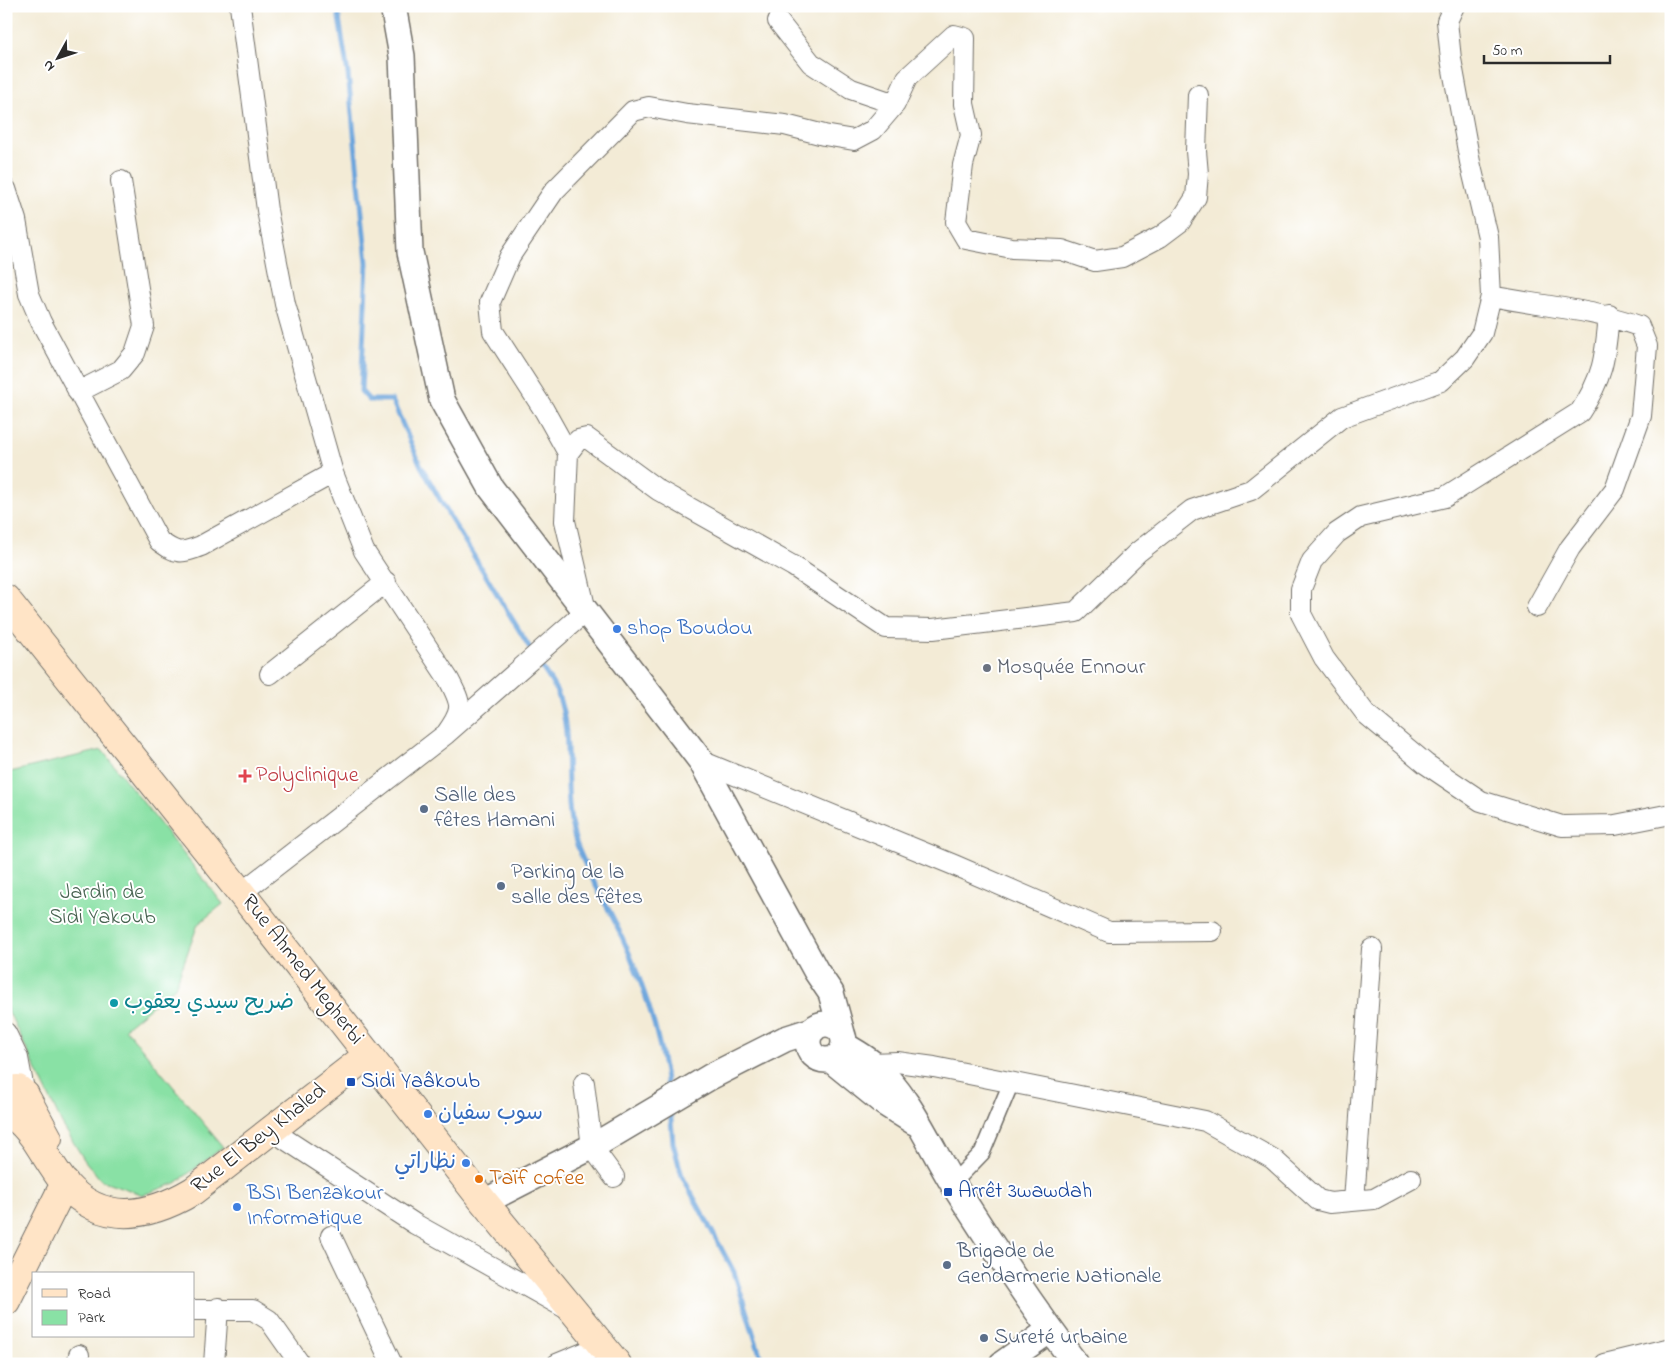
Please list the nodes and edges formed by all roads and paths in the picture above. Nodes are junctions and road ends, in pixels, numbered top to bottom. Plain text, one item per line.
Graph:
1 (240, 6) edge
2 (393, 6) edge
3 (1454, 6) edge
4 (778, 21) dead end
5 (1198, 94) dead end
6 (895, 104) junction
7 (121, 181) dead end
8 (6, 188) edge
9 (1491, 296) junction
10 (1609, 315) junction
11 (78, 392) junction
12 (568, 453) junction
13 (333, 473) junction
14 (386, 582) junction
15 (6, 600) edge
16 (1537, 607) dead end
17 (586, 611) junction
18 (270, 674) dead end
19 (446, 734) junction
20 (701, 761) junction
21 (1671, 814) edge
22 (241, 893) junction
23 (1212, 931) dead end
24 (1372, 949) dead end
25 (350, 1032) junction
26 (6, 1033) edge
27 (826, 1041) junction
28 (368, 1054) junction
29 (872, 1063) junction
30 (339, 1077) junction
31 (388, 1081) junction
32 (584, 1083) dead end
33 (1011, 1083) junction
34 (13, 1107) edge
35 (918, 1124) junction
36 (272, 1130) junction
37 (595, 1145) junction
38 (614, 1178) dead end
39 (1411, 1179) dead end
40 (65, 1183) junction
41 (953, 1183) junction
42 (1354, 1201) junction
43 (484, 1202) junction
44 (144, 1212) junction
45 (330, 1236) dead end
46 (6, 1301) edge
47 (218, 1308) junction
48 (195, 1310) edge
49 (579, 1316) junction
50 (1050, 1330) junction
51 (1671, 1348) edge
52 (610, 1355) edge
53 (214, 1364) edge
54 (300, 1364) edge
55 (392, 1364) edge
56 (556, 1364) edge
57 (1002, 1364) edge
58 (1076, 1364) edge
59 (1605, 1364) edge

1 - 13 street
2 - 17 street
3 - 9 street
4 - 6 street
5 - 6 street
6 - 12 street
7 - 11 street
8 - 11 street
9 - 10 street
9 - 12 street
10 - 16 street
10 - 21 street
11 - 13 street
12 - 17 street
13 - 14 street
14 - 18 street
14 - 19 street
15 - 22 main road, Rue Ahmed Megherbi
17 - 19 street
17 - 20 street
19 - 22 street
20 - 23 street
20 - 27 street
22 - 25 main road, Rue Ahmed Megherbi
24 - 42 street
25 - 28 main road, Rue Ahmed Megherbi
25 - 30 main road
26 - 34 street
27 - 29 street
27 - 35 street
27 - 37 street
28 - 30 main road, Rue El Bey Khaled
28 - 31 main road, Rue Ahmed Megherbi
29 - 33 street
29 - 35 street
30 - 31 main road
30 - 36 main road, Rue El Bey Khaled
31 - 43 main road, Rue Ahmed Megherbi
32 - 37 street
33 - 41 street
33 - 42 street
34 - 40 main road, Rue El Bey Khaled
34 - 44 main road
35 - 41 street
36 - 44 main road, Rue El Bey Khaled
36 - 49 street
37 - 38 street
37 - 43 street
39 - 42 street
40 - 44 main road, Rue El Bey Khaled
40 - 46 main road
41 - 50 street
43 - 49 main road, Rue Ahmed Megherbi
45 - 55 street
47 - 48 street
47 - 53 street
47 - 54 street
49 - 52 main road, Rue Ahmed Megherbi
50 - 57 street
50 - 58 street
51 - 59 street
52 - 56 street

